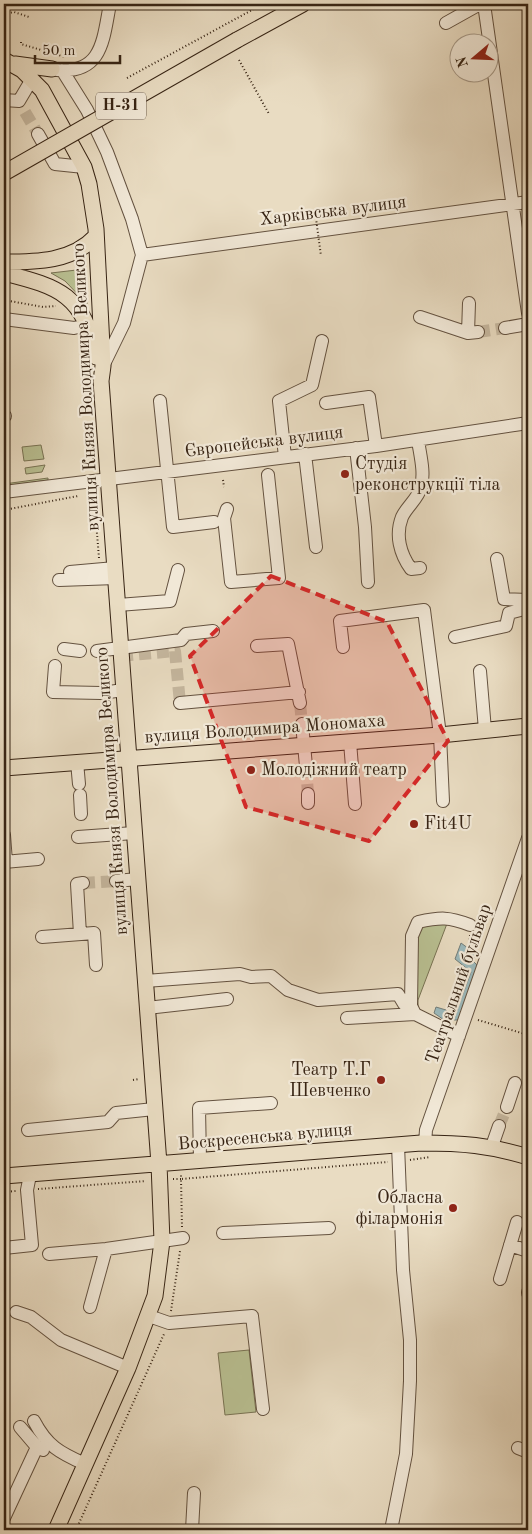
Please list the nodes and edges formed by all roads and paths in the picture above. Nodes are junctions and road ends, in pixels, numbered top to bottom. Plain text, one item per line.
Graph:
1 (110, 4) edge
2 (263, 4) edge
3 (303, 4) edge
4 (480, 4) edge
5 (484, 4) edge
6 (4, 14) edge
7 (29, 17) dead end
8 (446, 24) dead end
9 (21, 42) dead end
10 (70, 58) dead end
11 (239, 60) dead end
12 (5, 62) edge
13 (57, 70) junction
14 (127, 78) dead end
15 (37, 84) junction
16 (4, 100) edge
17 (269, 114) dead end
18 (38, 134) tunnel mouth
19 (84, 167) junction
20 (4, 173) edge
21 (528, 202) edge
22 (513, 205) junction
23 (315, 211) dead end
24 (96, 236) junction
25 (142, 255) junction
26 (321, 256) dead end
27 (4, 262) edge
28 (4, 273) edge
29 (4, 300) edge
30 (469, 303) dead end
31 (61, 306) dead end
32 (528, 313) edge
33 (420, 317) dead end
34 (4, 319) edge
35 (528, 324) edge
36 (87, 325) junction
37 (505, 328) tunnel mouth
38 (322, 341) dead end
39 (102, 373) junction
40 (160, 401) dead end
41 (326, 403) dead end
42 (528, 423) edge
43 (418, 440) junction
44 (376, 446) junction
45 (356, 448) junction
46 (305, 454) junction
47 (285, 457) junction
48 (166, 472) junction
49 (268, 475) dead end
50 (108, 479) junction
51 (223, 480) dead end
52 (224, 487) dead end
53 (4, 492) edge
54 (227, 509) dead end
55 (4, 510) edge
56 (214, 522) dead end
57 (316, 546) dead end
58 (497, 559) dead end
59 (420, 568) dead end
60 (178, 570) dead end
61 (70, 572) dead end
62 (110, 572) junction
63 (59, 580) dead end
64 (368, 582) dead end
65 (528, 600) edge
66 (118, 605) junction
67 (528, 608) edge
68 (213, 631) dead end
69 (454, 637) dead end
70 (257, 646) dead end
71 (121, 647) junction
72 (343, 647) dead end
73 (64, 649) dead end
74 (80, 651) dead end
75 (97, 652) dead end
76 (55, 666) dead end
77 (480, 670) dead end
78 (523, 686) dead end
79 (124, 690) junction
80 (490, 691) dead end
81 (180, 703) dead end
82 (302, 724) tunnel mouth
83 (528, 726) edge
84 (490, 730) junction
85 (440, 735) junction
86 (350, 742) junction
87 (303, 745) junction
88 (129, 758) junction
89 (77, 762) junction
90 (306, 766) tunnel mouth
91 (4, 768) edge
92 (443, 801) dead end
93 (355, 804) dead end
94 (81, 814) dead end
95 (134, 833) junction
96 (4, 835) edge
97 (78, 837) dead end
98 (528, 838) edge
99 (38, 859) dead end
100 (5, 862) edge
101 (138, 879) junction
102 (116, 881) tunnel mouth
103 (83, 883) dead end
104 (470, 925) joint
105 (80, 934) junction
106 (42, 937) dead end
107 (487, 958) junction
108 (96, 965) dead end
109 (145, 981) junction
110 (227, 999) dead end
111 (147, 1008) junction
112 (413, 1010) junction
113 (466, 1016) junction
114 (347, 1018) dead end
115 (528, 1034) edge
116 (459, 1036) junction
117 (133, 1080) dead end
118 (139, 1080) dead end
119 (515, 1083) dead end
120 (271, 1103) dead end
121 (506, 1107) tunnel mouth
122 (154, 1109) junction
123 (499, 1126) tunnel mouth
124 (28, 1130) dead end
125 (425, 1143) junction
126 (398, 1145) junction
127 (492, 1146) junction
128 (437, 1156) dead end
129 (528, 1157) edge
130 (200, 1160) junction
131 (399, 1161) junction
132 (159, 1164) junction
133 (30, 1174) junction
134 (4, 1176) edge
135 (181, 1179) junction
136 (159, 1180) junction
137 (27, 1190) junction
138 (4, 1192) edge
139 (516, 1222) dead end
140 (329, 1228) dead end
141 (223, 1233) dead end
142 (182, 1238) junction
143 (162, 1241) junction
144 (510, 1245) junction
145 (4, 1248) edge
146 (106, 1249) junction
147 (528, 1251) edge
148 (49, 1254) dead end
149 (500, 1280) dead end
150 (90, 1306) dead end
151 (16, 1312) dead end
152 (148, 1316) junction
153 (169, 1323) junction
154 (128, 1368) junction
155 (263, 1409) dead end
156 (34, 1421) dead end
157 (20, 1427) dead end
158 (37, 1446) junction
159 (67, 1457) junction
160 (85, 1464) junction
161 (194, 1493) dead end
162 (4, 1518) edge
163 (56, 1530) edge
164 (76, 1530) edge
165 (192, 1530) edge
166 (391, 1530) edge

1 - 13 street
2 - 14 path
3 - 20 main road, Н-31, bridge
4 - 8 street
5 - 22 street
6 - 7 path
9 - 10 path
11 - 17 path
12 - 13 main road
12 - 15 main road, вулиця Князя Володимира Великого
13 - 15 main road
13 - 25 street
15 - 16 street
15 - 19 main road, вулиця Князя Володимира Великого
18 - 19 street
19 - 24 main road, вулиця Князя Володимира Великого
21 - 22 street, Харківська вулиця
22 - 25 street, Харківська вулиця
22 - 32 street
23 - 26 path, bridge
24 - 27 main road
24 - 39 main road, вулиця Князя Володимира Великого
25 - 39 street
28 - 36 main road
29 - 31 path
30 - 33 street
34 - 36 street
35 - 37 street
36 - 39 main road
38 - 47 street
39 - 50 main road, вулиця Князя Володимира Великого
40 - 48 street
41 - 44 street
42 - 43 street, Європейська вулиця
43 - 44 street, Європейська вулиця
43 - 59 street
44 - 45 street, Європейська вулиця
45 - 46 street, Європейська вулиця
45 - 64 street
46 - 47 street, Європейська вулиця
46 - 57 street
47 - 48 street, Європейська вулиця
48 - 50 street, Європейська вулиця
48 - 56 street
49 - 54 street
50 - 53 street, Європейська вулиця
50 - 62 main road, вулиця Князя Володимира Великого
51 - 52 path
55 - 62 path
58 - 65 street
60 - 66 street
61 - 62 street
62 - 63 street
62 - 66 main road, вулиця Князя Володимира Великого
66 - 71 main road, вулиця Князя Володимира Великого
67 - 69 street
68 - 71 street
70 - 81 street
71 - 75 street
71 - 79 main road, вулиця Князя Володимира Великого
72 - 85 street
73 - 74 street
76 - 79 street
77 - 84 street
78 - 83 path
79 - 88 main road, вулиця Князя Володимира Великого
80 - 84 street
82 - 87 street
83 - 84 main road, вулиця Володимира Мономаха
84 - 85 main road, вулиця Володимира Мономаха
85 - 86 main road, вулиця Володимира Мономаха
85 - 92 street
86 - 87 main road, вулиця Володимира Мономаха
86 - 93 street
87 - 88 main road, вулиця Володимира Мономаха
87 - 90 street
88 - 89 main road, вулиця Володимира Мономаха
88 - 95 main road, вулиця Князя Володимира Великого
89 - 91 main road, вулиця Володимира Мономаха
89 - 94 street
95 - 97 street
95 - 101 main road, вулиця Князя Володимира Великого
96 - 100 street
98 - 107 street, Театральний бульвар
99 - 100 street
101 - 102 street
101 - 109 main road, вулиця Князя Володимира Великого
103 - 105 street
104 - 107 path
104 - 112 street
105 - 106 street
105 - 108 street
107 - 113 street, Театральний бульвар
109 - 111 main road, вулиця Князя Володимира Великого
109 - 112 street
110 - 111 street
111 - 122 main road, вулиця Князя Володимира Великого
112 - 114 street
112 - 116 street
113 - 115 path
113 - 116 street, Театральний бульвар
116 - 125 street, Театральний бульвар
117 - 118 path
119 - 121 street
120 - 130 street
122 - 124 street
122 - 132 main road, вулиця Князя Володимира Великого
123 - 127 street
125 - 126 main road, Воскресенська вулиця
125 - 127 main road, Воскресенська вулиця
126 - 130 main road, Воскресенська вулиця
126 - 131 street
127 - 129 main road, Воскресенська вулиця
128 - 131 path
130 - 132 main road, Воскресенська вулиця
131 - 135 path
131 - 166 street
132 - 133 main road, Воскресенська вулиця
132 - 136 main road, вулиця Князя Володимира Великого
133 - 134 main road, Воскресенська вулиця
133 - 137 street
135 - 136 path
135 - 142 path
136 - 137 path
136 - 143 main road, вулиця Князя Володимира Великого
137 - 138 path
137 - 145 street
139 - 144 street
140 - 141 street
142 - 143 street
142 - 153 path
143 - 146 street
143 - 152 main road, вулиця Князя Володимира Великого
144 - 147 street
144 - 149 street
146 - 148 street
146 - 150 street
151 - 154 street
152 - 153 street
152 - 154 main road, вулиця Князя Володимира Великого
153 - 155 street
153 - 164 path
154 - 160 main road, вулиця Князя Володимира Великого
156 - 159 street
157 - 158 street
158 - 159 street
158 - 162 street
159 - 160 street
160 - 163 main road, вулиця Князя Володимира Великого
161 - 165 street

